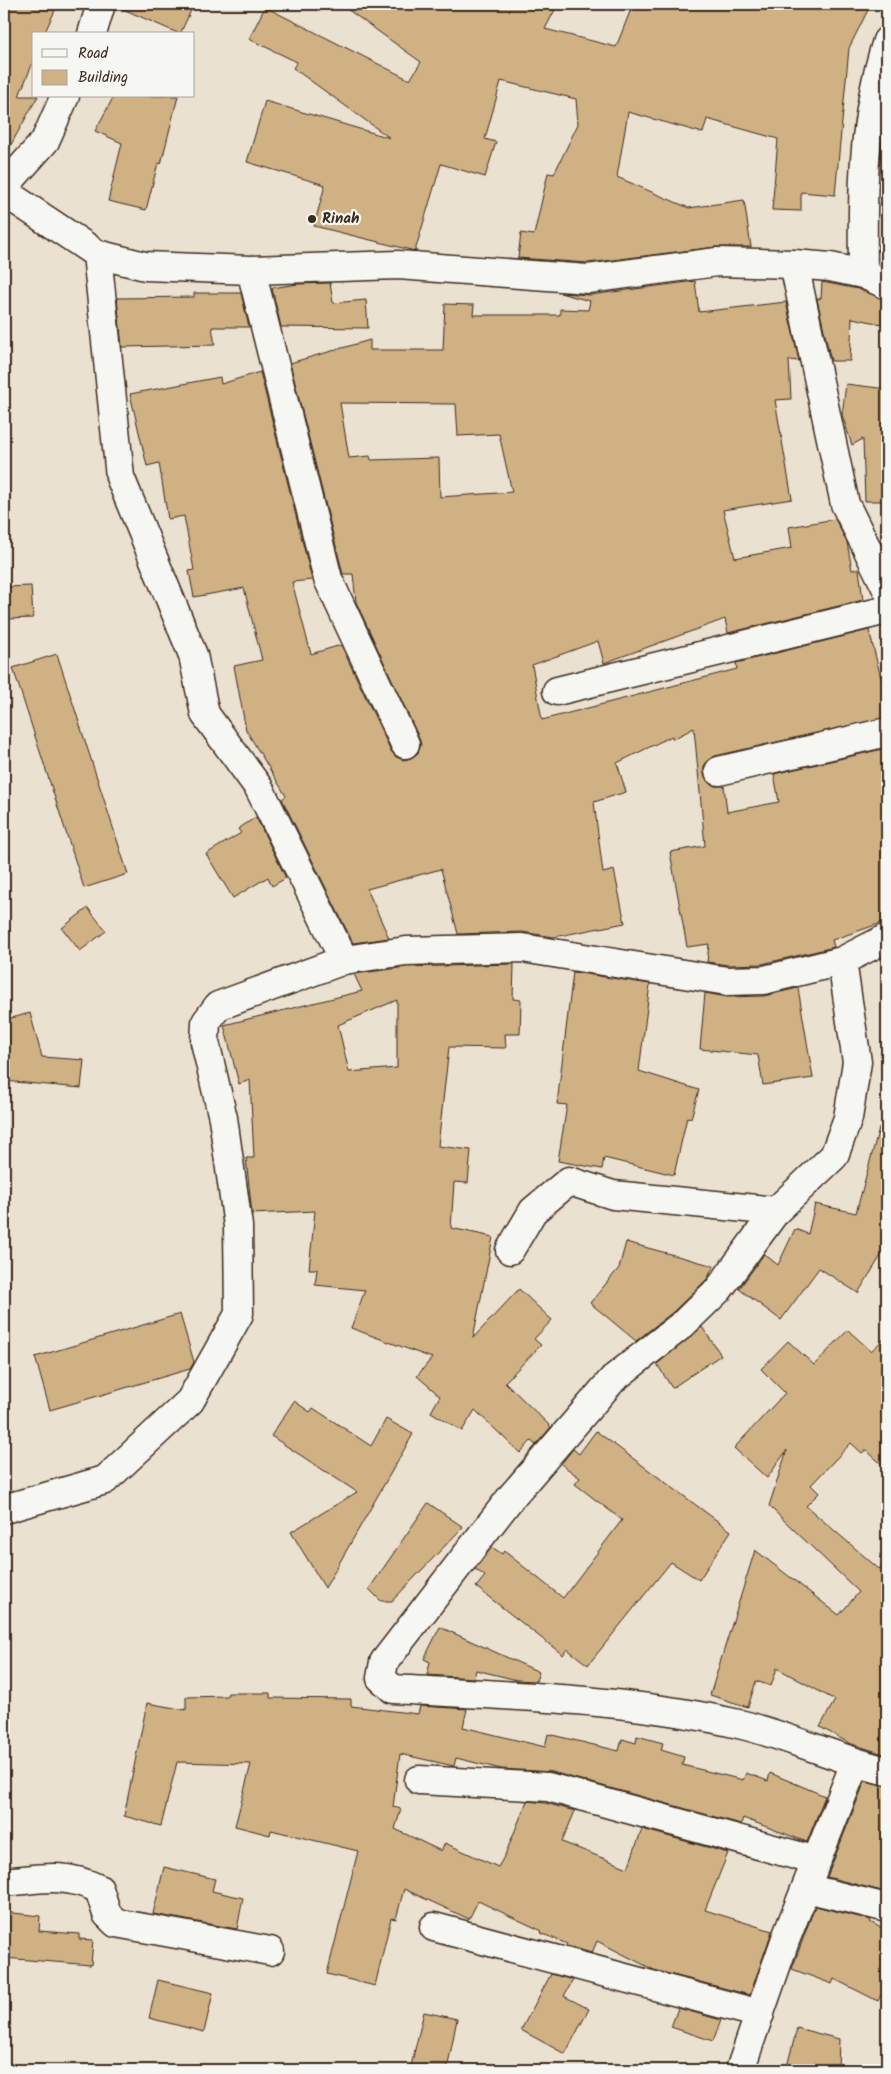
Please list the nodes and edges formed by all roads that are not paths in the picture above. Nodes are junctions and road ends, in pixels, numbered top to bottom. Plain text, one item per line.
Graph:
1 (101, 4) edge
2 (93, 32) edge
3 (887, 42) edge
4 (64, 98) edge
5 (4, 187) edge
6 (4, 192) edge
7 (98, 254) junction
8 (794, 264) junction
9 (251, 270) junction
10 (863, 274) junction
11 (887, 285) edge
12 (887, 589) edge
13 (887, 610) edge
14 (557, 691) dead end
15 (887, 732) edge
16 (405, 744) dead end
17 (718, 771) dead end
18 (887, 938) edge
19 (344, 960) junction
20 (842, 961) junction
21 (776, 1211) junction
22 (510, 1250) dead end
23 (4, 1509) edge
24 (855, 1763) junction
25 (887, 1771) edge
26 (418, 1780) dead end
27 (817, 1861) junction
28 (4, 1882) edge
29 (806, 1888) junction
30 (887, 1908) edge
31 (434, 1927) dead end
32 (270, 1951) dead end
33 (760, 2014) junction
34 (740, 2070) edge

1 - 2 street
3 - 10 street
4 - 5 street
6 - 7 street
7 - 9 street
7 - 19 street
8 - 9 street
8 - 10 street
8 - 12 street
9 - 16 street
10 - 11 street
13 - 14 street
15 - 17 street
18 - 20 street
19 - 20 street
19 - 23 street
20 - 21 street
21 - 22 street
21 - 24 street
24 - 25 street
24 - 27 street
26 - 27 street
27 - 29 street
28 - 32 street
29 - 30 street
29 - 33 street
31 - 33 street
33 - 34 street

